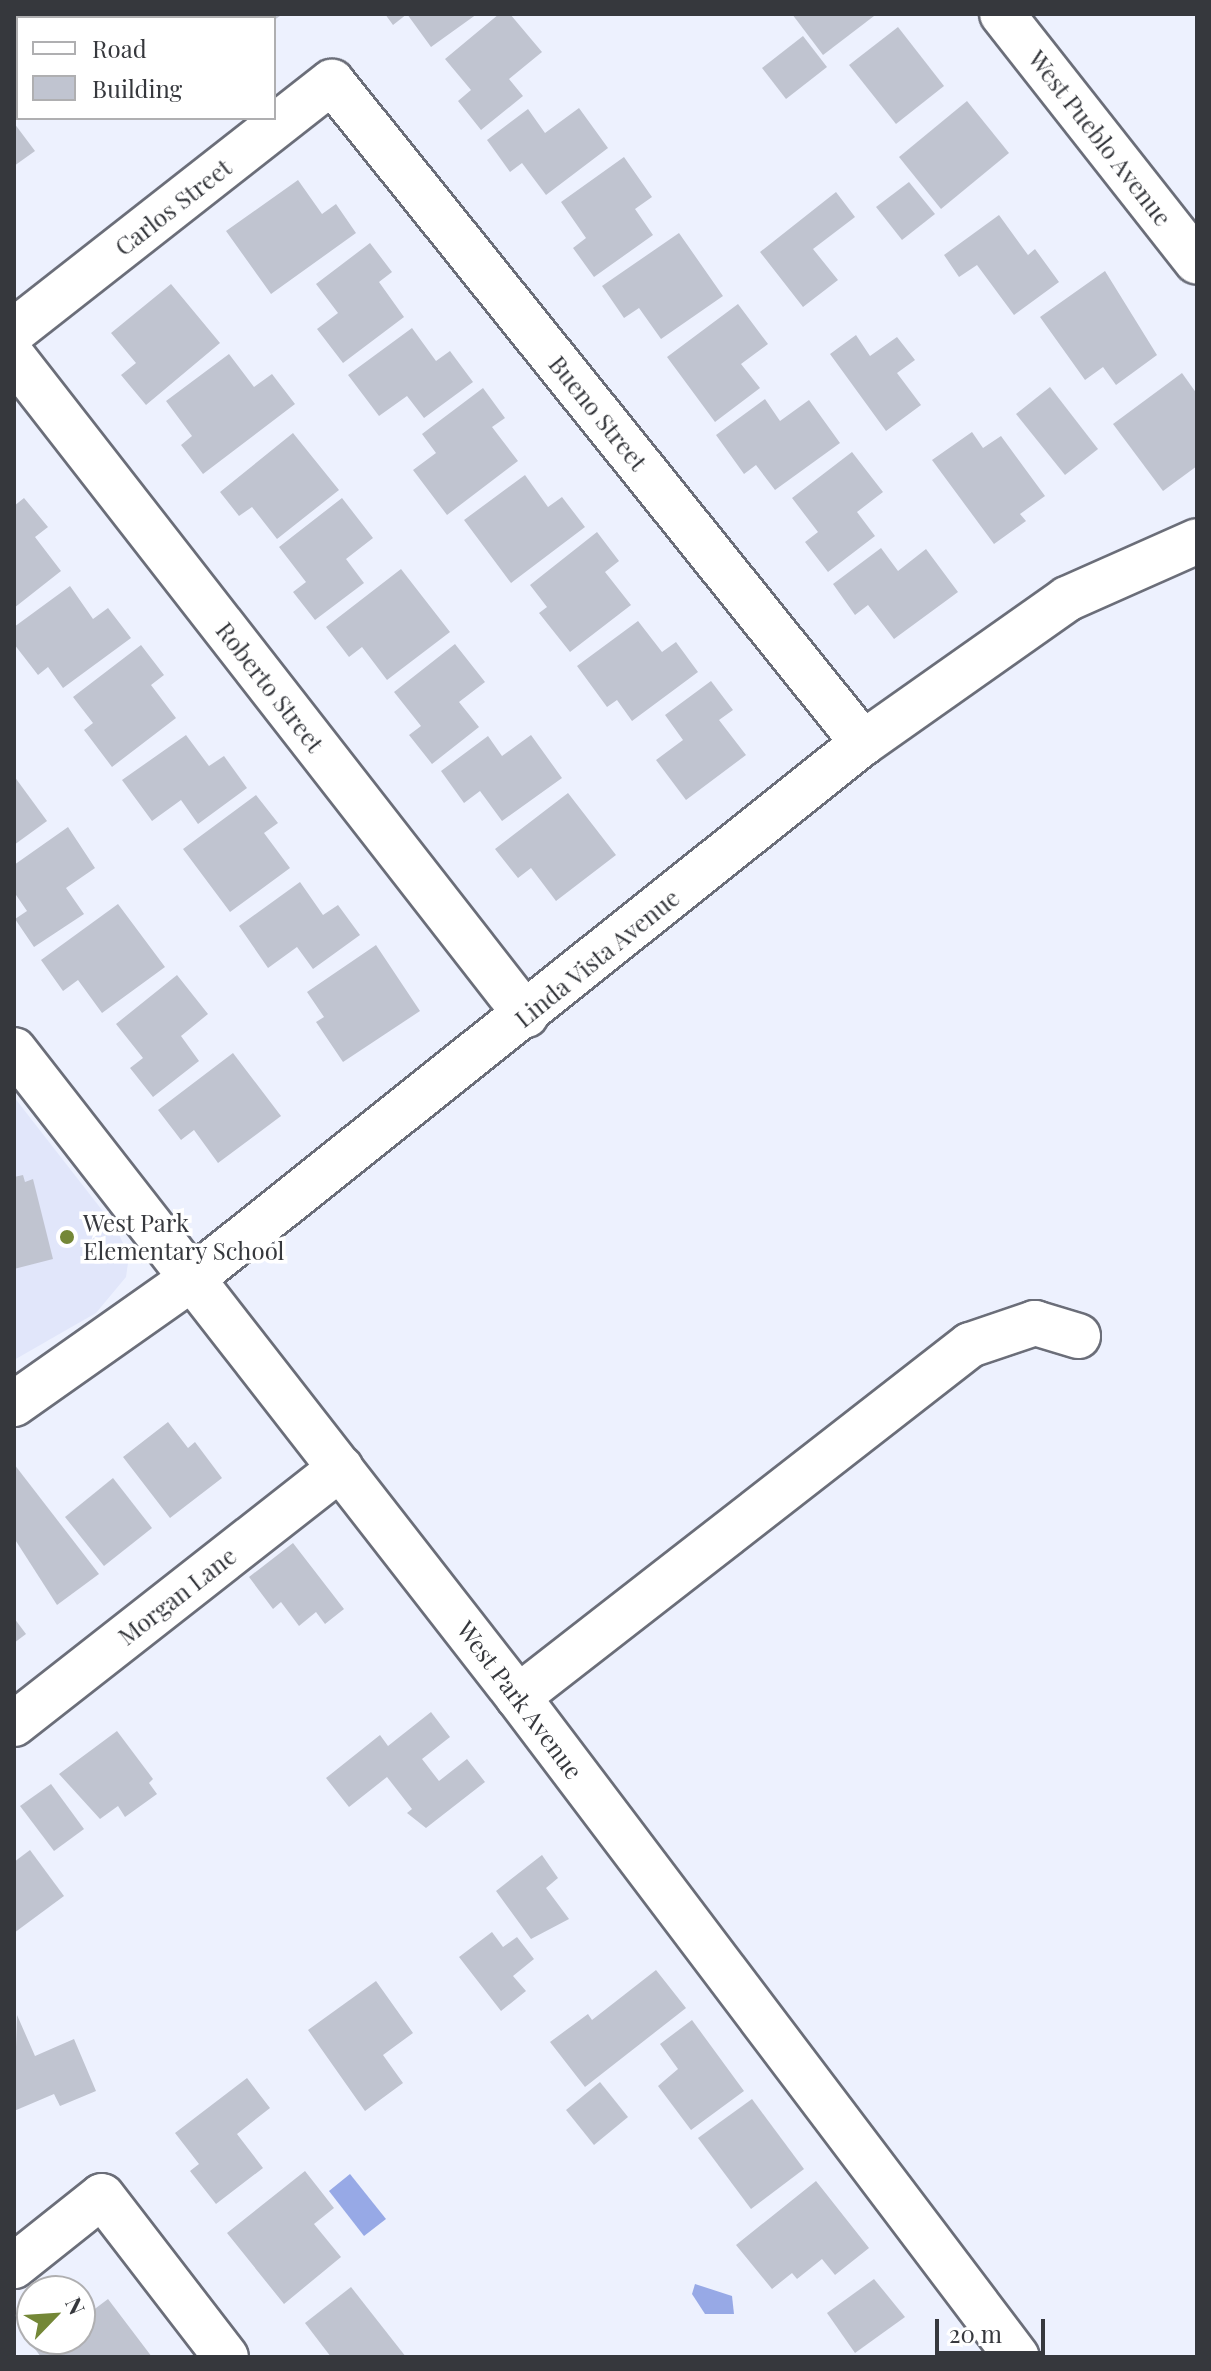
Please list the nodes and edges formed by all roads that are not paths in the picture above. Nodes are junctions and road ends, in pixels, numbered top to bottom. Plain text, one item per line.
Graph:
1 (1002, 14) edge
2 (332, 82) joint
3 (1197, 261) edge
4 (14, 331) edge
5 (14, 358) edge
6 (1197, 541) edge
7 (863, 743) junction
8 (526, 1015) junction
9 (14, 1050) edge
10 (194, 1277) junction
11 (1078, 1336) dead end
12 (14, 1404) edge
13 (341, 1468) junction
14 (518, 1697) junction
15 (14, 1724) edge
16 (14, 2266) edge
17 (1003, 2352) edge
18 (226, 2357) edge

1 - 3 street, West Pueblo Avenue
2 - 4 street, Carlos Street
2 - 7 street, Bueno Street
5 - 8 street, Roberto Street
6 - 7 street, Linda Vista Avenue
7 - 8 street, Linda Vista Avenue
8 - 10 street, Linda Vista Avenue
9 - 10 street, West Park Avenue
10 - 12 street, Linda Vista Avenue
10 - 13 street, West Park Avenue
11 - 14 street
13 - 14 street, West Park Avenue
13 - 15 street, Morgan Lane
14 - 17 street, West Park Avenue
16 - 18 street

